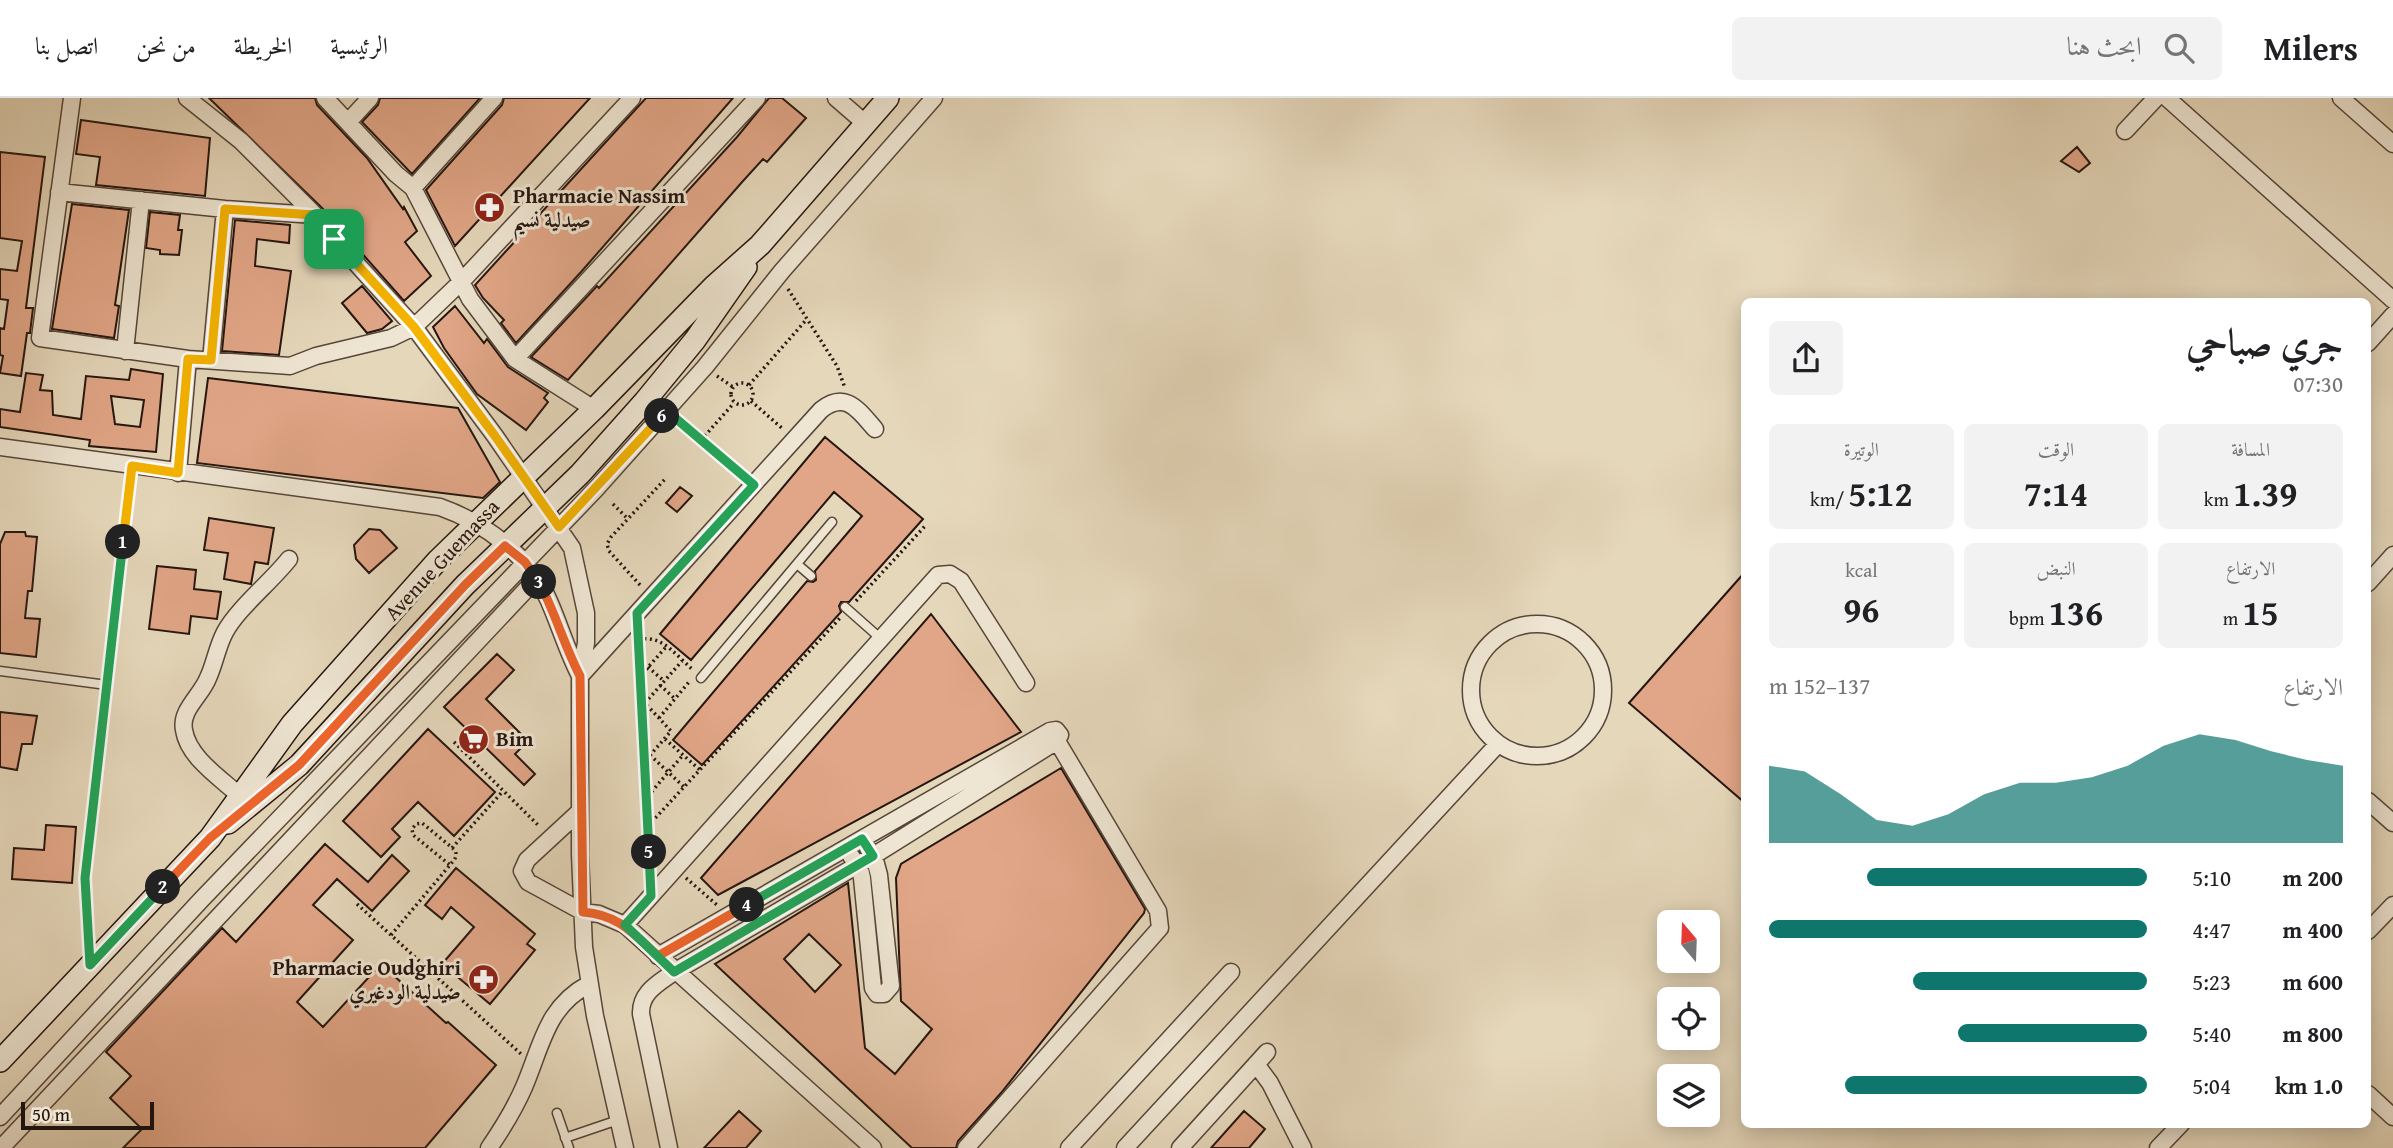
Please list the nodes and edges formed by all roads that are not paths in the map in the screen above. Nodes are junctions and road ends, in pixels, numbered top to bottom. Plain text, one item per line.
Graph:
1 (72, 98) edge
2 (187, 98) edge
3 (325, 98) edge
4 (370, 98) edge
5 (494, 98) edge
6 (632, 98) edge
7 (757, 98) edge
8 (836, 98) edge
9 (888, 98) edge
10 (934, 98) edge
11 (2156, 98) edge
12 (2166, 98) edge
13 (2341, 98) edge
14 (349, 121) junction
15 (866, 124) junction
16 (2125, 131) dead end
17 (2393, 144) edge
18 (413, 188) junction
19 (59, 192) junction
20 (141, 200) junction
21 (225, 209) junction
22 (315, 215) junction
23 (760, 245) junction
24 (462, 281) junction
25 (2393, 300) edge
26 (2393, 315) edge
27 (414, 327) junction
28 (2371, 340) edge
29 (125, 351) junction
30 (188, 359) junction
31 (515, 359) junction
32 (211, 360) junction
33 (594, 409) junction
34 (875, 429) dead end
35 (2, 453) edge
36 (132, 466) junction
37 (178, 473) junction
38 (523, 477) junction
39 (545, 507) junction
40 (475, 522) junction
41 (832, 522) dead end
42 (559, 527) junction
43 (505, 546) junction
44 (2393, 555) edge
45 (289, 559) dead end
46 (525, 562) junction
47 (797, 564) junction
48 (811, 576) dead end
49 (537, 578) junction
50 (2371, 580) edge
51 (847, 608) road end
52 (880, 638) junction
53 (0, 671) edge
54 (580, 676) junction
55 (701, 678) dead end
56 (1026, 683) dead end
57 (107, 685) junction
58 (1057, 741) junction
59 (1498, 744) junction
60 (239, 795) junction
61 (2371, 804) edge
62 (580, 811) junction
63 (2393, 823) edge
64 (210, 838) junction
65 (862, 839) junction
66 (846, 848) junction
67 (873, 856) junction
68 (857, 865) junction
69 (2393, 905) edge
70 (583, 912) junction
71 (625, 925) junction
72 (2371, 928) edge
73 (658, 956) junction
74 (90, 965) junction
75 (674, 972) junction
76 (1231, 972) dead end
77 (589, 984) junction
78 (79, 1032) junction
79 (97, 1046) junction
80 (0, 1061) edge
81 (2371, 1097) edge
82 (557, 1113) dead end
83 (0, 1117) edge
84 (2393, 1117) edge
85 (618, 1120) junction
86 (2177, 1128) edge
87 (7, 1131) edge
88 (565, 1138) junction
89 (1, 1148) edge
90 (488, 1148) edge
91 (569, 1148) edge
92 (625, 1148) edge
93 (669, 1148) edge
94 (873, 1148) edge
95 (966, 1148) edge
96 (1069, 1148) edge
97 (1125, 1148) edge
98 (1180, 1148) edge
99 (1303, 1148) edge
100 (2158, 1148) edge

1 - 19 street
2 - 22 street
3 - 14 street
4 - 14 street
5 - 18 street
6 - 24 street
7 - 31 street
8 - 15 street
9 - 15 main road, Avenue Guemassa
10 - 42 street
11 - 16 street
12 - 25 street
13 - 17 street
14 - 18 street
15 - 23 main road, Avenue Guemassa
18 - 24 street
19 - 20 street
19 - 29 street
20 - 21 street
20 - 29 street
21 - 22 street
21 - 32 street
22 - 27 street
23 - 33 main road, Avenue Guemassa
23 - 39 main road, Avenue Guemassa
24 - 27 street
24 - 31 street
26 - 28 street
27 - 32 street
27 - 38 street
29 - 30 street
30 - 32 street
30 - 37 street
31 - 33 street
33 - 38 main road, Avenue Guemassa
34 - 54 street
35 - 36 street
36 - 37 street
36 - 57 lane
37 - 40 street
38 - 39 street
38 - 40 main road, Avenue Guemassa
39 - 42 street
39 - 43 main road, Avenue Guemassa
40 - 43 street
40 - 60 main road, Avenue Guemassa
41 - 47 lane
42 - 46 street
42 - 54 street
43 - 46 street
43 - 64 main road, Avenue Guemassa
44 - 50 street
45 - 60 street
46 - 49 street
46 - 78 street
47 - 48 lane
47 - 55 lane
49 - 54 street
49 - 79 street
51 - 52 lane
52 - 56 street
52 - 71 street
53 - 57 lane
54 - 62 street
57 - 74 lane
58 - 65 street
58 - 67 street
58 - 95 street
59 - 59 street
59 - 97 street
60 - 64 main road, Avenue Guemassa
61 - 63 street
62 - 70 street
62 - 70 street
64 - 74 main road, Avenue Guemassa
65 - 66 street
65 - 67 street
66 - 68 street
66 - 73 street
67 - 68 street
67 - 68 street
68 - 75 street
69 - 72 street
70 - 71 street
70 - 77 street
71 - 73 street
73 - 75 street
74 - 80 main road, Avenue Guemassa
75 - 93 street
75 - 94 street
76 - 96 street
77 - 85 street
77 - 90 street
78 - 79 street
78 - 83 street
79 - 87 street
81 - 84 street
82 - 88 lane
85 - 88 lane
85 - 92 street
86 - 100 street
87 - 89 street
88 - 91 lane
98 - 99 street

